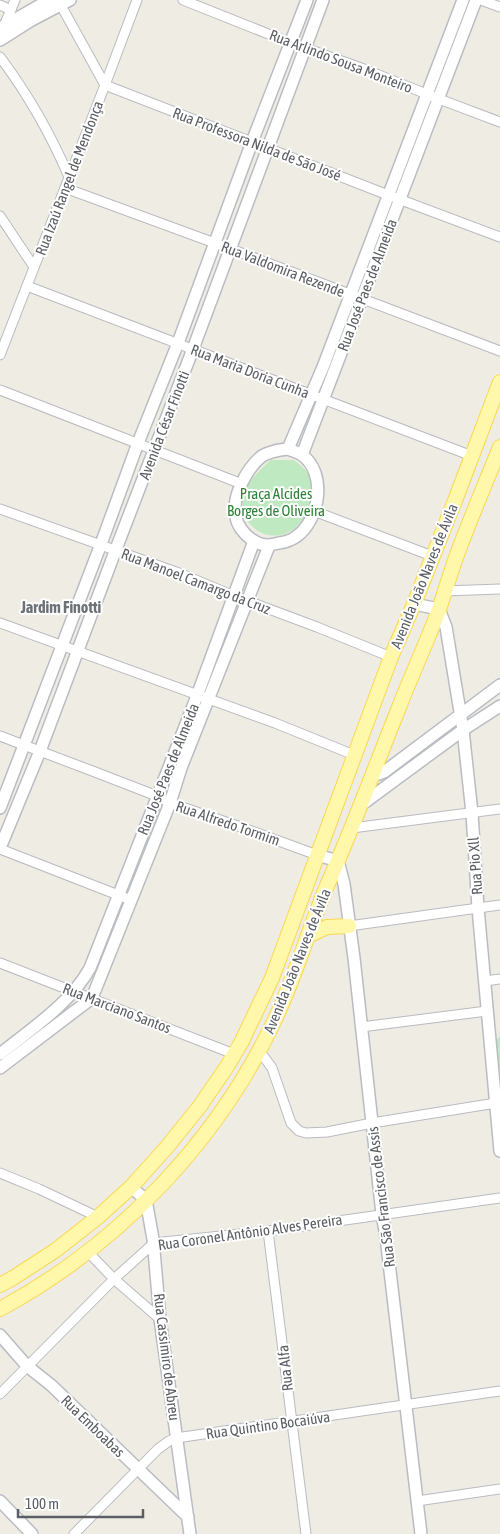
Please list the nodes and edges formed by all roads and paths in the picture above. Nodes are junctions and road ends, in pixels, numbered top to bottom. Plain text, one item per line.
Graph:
1 (15, 0) edge
2 (49, 0) edge
3 (136, 0) edge
4 (183, 0) edge
5 (307, 0) edge
6 (324, 0) edge
7 (463, 0) edge
8 (476, 0) edge
9 (481, 0) edge
10 (63, 2) edge
11 (0, 5) edge
12 (500, 7) edge
13 (11, 10) junction
14 (2, 27) edge
15 (0, 40) edge
16 (291, 43) junction
17 (306, 49) junction
18 (0, 57) edge
19 (105, 85) junction
20 (428, 94) junction
21 (439, 99) junction
22 (500, 122) edge
23 (252, 142) junction
24 (267, 148) junction
25 (69, 177) junction
26 (65, 188) junction
27 (388, 195) junction
28 (400, 199) junction
29 (0, 216) edge
30 (500, 237) edge
31 (214, 243) junction
32 (231, 249) junction
33 (34, 267) junction
34 (27, 286) junction
35 (350, 294) junction
36 (362, 299) junction
37 (178, 343) junction
38 (193, 349) junction
39 (500, 351) edge
40 (0, 355) edge
41 (500, 382) edge
42 (0, 390) edge
43 (311, 395) junction
44 (323, 400) junction
45 (138, 443) junction
46 (500, 447) edge
47 (154, 449) junction
48 (288, 449) junction
49 (302, 455) junction
50 (472, 456) junction
51 (242, 484) junction
52 (0, 509) edge
53 (314, 511) junction
54 (254, 541) junction
55 (101, 544) junction
56 (269, 546) junction
57 (116, 549) junction
58 (432, 556) junction
59 (500, 589) edge
60 (444, 591) junction
61 (234, 596) junction
62 (246, 601) junction
63 (414, 604) junction
64 (439, 609) junction
65 (0, 623) edge
66 (62, 646) junction
67 (77, 651) junction
68 (391, 657) junction
69 (500, 685) edge
70 (197, 696) junction
71 (209, 700) junction
72 (500, 706) edge
73 (460, 714) junction
74 (494, 714) edge
75 (463, 730) junction
76 (0, 736) edge
77 (25, 745) junction
78 (40, 751) junction
79 (354, 755) junction
80 (373, 774) junction
81 (157, 796) junction
82 (170, 803) junction
83 (361, 805) junction
84 (0, 808) edge
85 (500, 809) edge
86 (472, 814) junction
87 (352, 828) junction
88 (0, 849) edge
89 (317, 855) junction
90 (338, 861) junction
91 (118, 895) junction
92 (131, 900) junction
93 (500, 905) edge
94 (478, 908) junction
95 (349, 926) junction
96 (308, 936) junction
97 (0, 963) edge
98 (500, 979) edge
99 (485, 980) junction
100 (73, 991) junction
101 (92, 998) junction
102 (487, 1011) junction
103 (361, 1027) junction
104 (257, 1052) junction
105 (0, 1054) edge
106 (234, 1054) junction
107 (0, 1068) edge
108 (496, 1103) junction
109 (372, 1122) junction
110 (500, 1151) edge
111 (0, 1173) edge
112 (131, 1186) junction
113 (500, 1198) edge
114 (146, 1200) junction
115 (382, 1214) junction
116 (98, 1217) junction
117 (268, 1231) junction
118 (154, 1243) junction
119 (88, 1252) junction
120 (114, 1279) junction
121 (0, 1285) edge
122 (0, 1309) edge
123 (160, 1318) junction
124 (0, 1335) edge
125 (27, 1366) junction
126 (500, 1391) edge
127 (0, 1394) edge
128 (405, 1404) junction
129 (291, 1422) junction
130 (176, 1438) junction
131 (139, 1470) junction
132 (500, 1489) edge
133 (417, 1501) junction
134 (0, 1502) edge
135 (188, 1517) junction
136 (32, 1534) edge
137 (74, 1534) edge
138 (190, 1534) edge
139 (306, 1534) edge
140 (421, 1534) edge

1 - 13 street
2 - 14 street
3 - 19 street, Rua Izaú Rangel de Mendonça
4 - 16 street, Rua Arlindo Sousa Monteiro
5 - 16 street, Avenida César Finotti
6 - 17 street, Avenida César Finotti
7 - 20 street, Rua José Paes de Almeida
8 - 21 street, Rua José Paes de Almeida
9 - 12 street
10 - 15 street
10 - 19 street
11 - 13 street
13 - 14 street
16 - 17 street, Rua Arlindo Sousa Monteiro
16 - 23 street, Avenida César Finotti
17 - 20 street, Rua Arlindo Sousa Monteiro
17 - 24 street, Avenida César Finotti
18 - 25 street
19 - 23 street, Rua Professora Nilda de São José
19 - 25 street, Rua Izaú Rangel de Mendonça
20 - 21 street, Rua Arlindo Sousa Monteiro
20 - 27 street, Rua José Paes de Almeida
21 - 22 street, Rua Arlindo Sousa Monteiro
21 - 28 street, Rua José Paes de Almeida
23 - 24 street, Rua Professora Nilda de São José
23 - 31 street, Avenida César Finotti
24 - 27 street, Rua Professora Nilda de São José
24 - 32 street, Avenida César Finotti
25 - 26 street, Rua Izaú Rangel de Mendonça
26 - 31 street, Rua Valdomira Rezende
26 - 33 street, Rua Izaú Rangel de Mendonça
27 - 28 street, Rua Professora Nilda de São José
27 - 35 street, Rua José Paes de Almeida
28 - 30 street, Rua Professora Nilda de São José
28 - 36 street, Rua José Paes de Almeida
29 - 33 street
31 - 32 street, Rua Valdomira Rezende
31 - 37 street, Avenida César Finotti
32 - 35 street, Rua Valdomira Rezende
32 - 38 street, Avenida César Finotti
33 - 34 street, Rua Izaú Rangel de Mendonça
34 - 37 street, Rua Maria Doria Cunha
34 - 40 street, Rua Izaú Rangel de Mendonça
35 - 36 street, Rua Valdomira Rezende
35 - 43 street, Rua José Paes de Almeida
36 - 39 street, Rua Valdomira Rezende
36 - 44 street, Rua José Paes de Almeida
37 - 38 street, Rua Maria Doria Cunha
37 - 45 street, Avenida César Finotti
38 - 43 street, Rua Maria Doria Cunha
38 - 47 street, Avenida César Finotti
41 - 50 main road, Avenida João Naves de Ávila
42 - 45 street
43 - 44 street, Rua Maria Doria Cunha
43 - 48 street, Rua José Paes de Almeida
44 - 49 street, Rua José Paes de Almeida
44 - 50 street, Rua Maria Doria Cunha
45 - 47 street
45 - 55 street, Avenida César Finotti
46 - 60 main road, Avenida João Naves de Ávila
47 - 51 street
47 - 57 street, Avenida César Finotti
48 - 49 street
48 - 51 street
49 - 53 street
50 - 58 main road, Avenida João Naves de Ávila
51 - 54 street
52 - 55 street, Rua Manoel Camargo da Cruz
53 - 56 street
53 - 58 street
54 - 56 street
54 - 61 street, Rua José Paes de Almeida
55 - 57 street, Rua Manoel Camargo da Cruz
55 - 66 street, Avenida César Finotti
56 - 62 street, Rua José Paes de Almeida
57 - 61 street, Rua Manoel Camargo da Cruz
57 - 67 street, Avenida César Finotti
58 - 63 main road, Avenida João Naves de Ávila
59 - 60 street
60 - 64 main road, Avenida João Naves de Ávila
61 - 62 street, Rua Manoel Camargo da Cruz
61 - 70 street, Rua José Paes de Almeida
62 - 68 street, Rua Manoel Camargo da Cruz
62 - 71 street, Rua José Paes de Almeida
63 - 64 street
63 - 68 main road, Avenida João Naves de Ávila
64 - 73 street, Rua Pio Xll
64 - 80 main road, Avenida João Naves de Ávila
65 - 66 street
66 - 67 street
66 - 77 street, Avenida César Finotti
67 - 70 street
67 - 78 street, Avenida César Finotti
68 - 79 main road, Avenida João Naves de Ávila
69 - 73 street
70 - 71 street
70 - 81 street, Rua José Paes de Almeida
71 - 79 street
71 - 82 street, Rua José Paes de Almeida
72 - 74 street
73 - 75 street, Rua Pio Xll
73 - 80 street
74 - 75 street
75 - 83 street
75 - 86 street, Rua Pio Xll
76 - 77 street, Rua Alfredo Tormim
77 - 78 street, Rua Alfredo Tormim
77 - 84 street, Avenida César Finotti
78 - 81 street, Rua Alfredo Tormim
78 - 88 street, Avenida César Finotti
79 - 89 main road, Avenida João Naves de Ávila
80 - 83 main road, Avenida João Naves de Ávila
81 - 82 street, Rua Alfredo Tormim
81 - 91 street, Rua José Paes de Almeida
82 - 89 street, Rua Alfredo Tormim
82 - 92 street, Rua José Paes de Almeida
83 - 87 main road, Avenida João Naves de Ávila
85 - 86 street
86 - 87 street
86 - 94 street, Rua Pio Xll
87 - 90 main road, Avenida João Naves de Ávila
88 - 91 street
89 - 90 street
89 - 106 main road, Avenida João Naves de Ávila
90 - 95 street, Rua São Francisco de Assis
90 - 96 main road, Avenida João Naves de Ávila
91 - 92 street
91 - 100 street, Rua José Paes de Almeida
92 - 101 street, Rua José Paes de Almeida
93 - 94 street
94 - 95 street
94 - 99 street, Rua Pio Xll
95 - 96 main road
95 - 103 street, Rua São Francisco de Assis
96 - 104 main road, Avenida João Naves de Ávila
97 - 100 street, Rua Marciano Santos
98 - 99 street
99 - 102 street, Rua Pio Xll
100 - 101 street, Rua Marciano Santos
100 - 105 street, Rua José Paes de Almeida
101 - 106 street, Rua Marciano Santos
101 - 107 street
102 - 103 street
102 - 108 street, Rua Pio Xll
103 - 109 street, Rua São Francisco de Assis
104 - 109 street
104 - 114 main road, Avenida João Naves de Ávila
106 - 112 main road, Avenida João Naves de Ávila
108 - 109 street
108 - 110 street, Rua Pio Xll
109 - 115 street, Rua São Francisco de Assis
111 - 116 street
112 - 114 street
112 - 116 main road, Avenida João Naves de Ávila
113 - 115 street, Rua Coronel Antônio Alves Pereira
114 - 118 street, Rua Cassimiro de Abreu
114 - 119 main road, Avenida João Naves de Ávila
115 - 117 street, Rua Coronel Antônio Alves Pereira
115 - 128 street, Rua São Francisco de Assis
116 - 121 main road, Avenida João Naves de Ávila
117 - 118 street, Rua Coronel Antônio Alves Pereira
117 - 129 street, Rua Alfa
118 - 120 street, Rua Coronel Antônio Alves Pereira
118 - 123 street, Rua Cassimiro de Abreu
119 - 120 street
119 - 122 main road, Avenida João Naves de Ávila
120 - 123 street
120 - 125 street, Rua Coronel Antônio Alves Pereira
123 - 130 street, Rua Cassimiro de Abreu
124 - 125 street, Rua Emboabas
125 - 127 street, Rua Coronel Antônio Alves Pereira
125 - 131 street, Rua Emboabas
126 - 128 street, Rua Quintino Bocaiúva
128 - 129 street, Rua Quintino Bocaiúva
128 - 133 street, Rua São Francisco de Assis
129 - 130 street, Rua Quintino Bocaiúva
129 - 139 street, Rua Alfa
130 - 131 street, Rua Quintino Bocaiúva
130 - 135 street, Rua Cassimiro de Abreu
131 - 135 street, Rua Emboabas
131 - 137 street, Rua Quintino Bocaiúva
132 - 133 street
133 - 140 street, Rua São Francisco de Assis
134 - 136 street
135 - 138 street, Rua Cassimiro de Abreu

